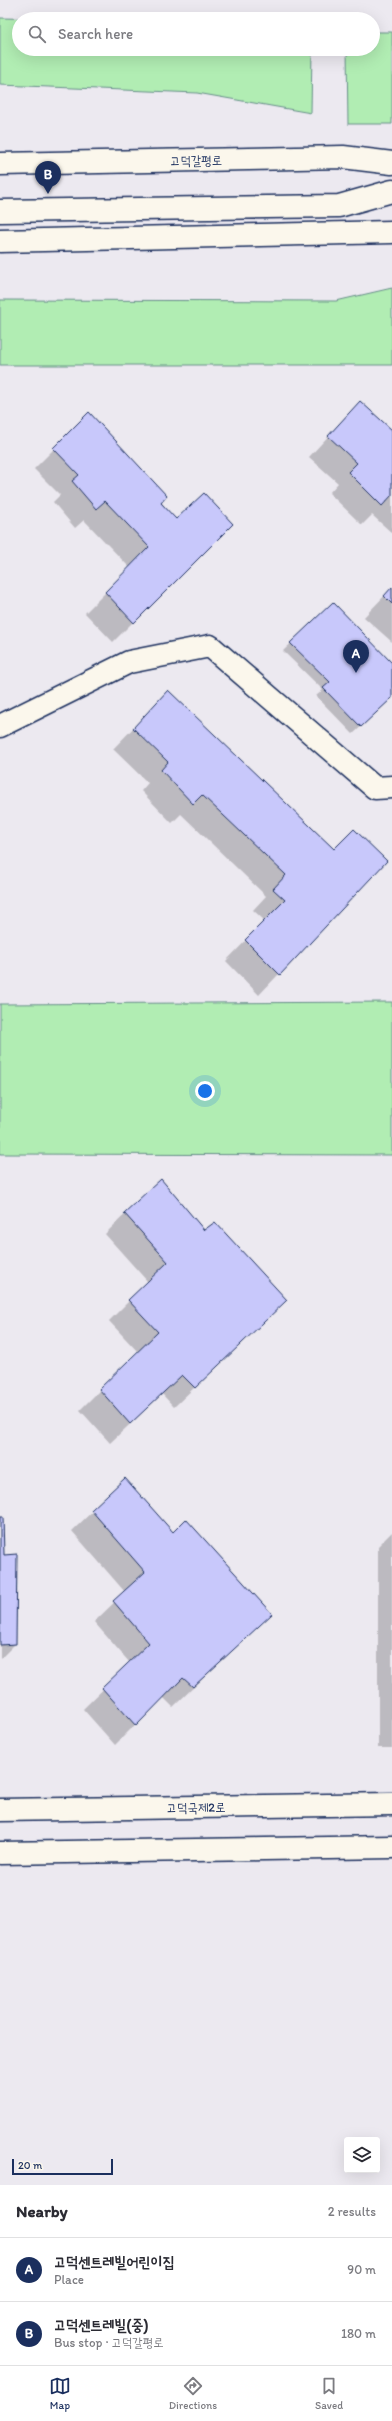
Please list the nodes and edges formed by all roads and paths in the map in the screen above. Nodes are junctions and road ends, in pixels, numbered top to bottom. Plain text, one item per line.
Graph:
1 (392, 163) edge
2 (0, 164) edge
3 (392, 191) edge
4 (0, 211) edge
5 (392, 232) edge
6 (0, 242) edge
7 (0, 726) edge
8 (392, 787) edge
9 (392, 1804) edge
10 (0, 1810) edge
11 (392, 1847) edge
12 (0, 1853) edge

1 - 2 street, 고덕갈평로
3 - 4 street
5 - 6 street
7 - 8 street
9 - 10 street, 고덕국제2로
11 - 12 street

